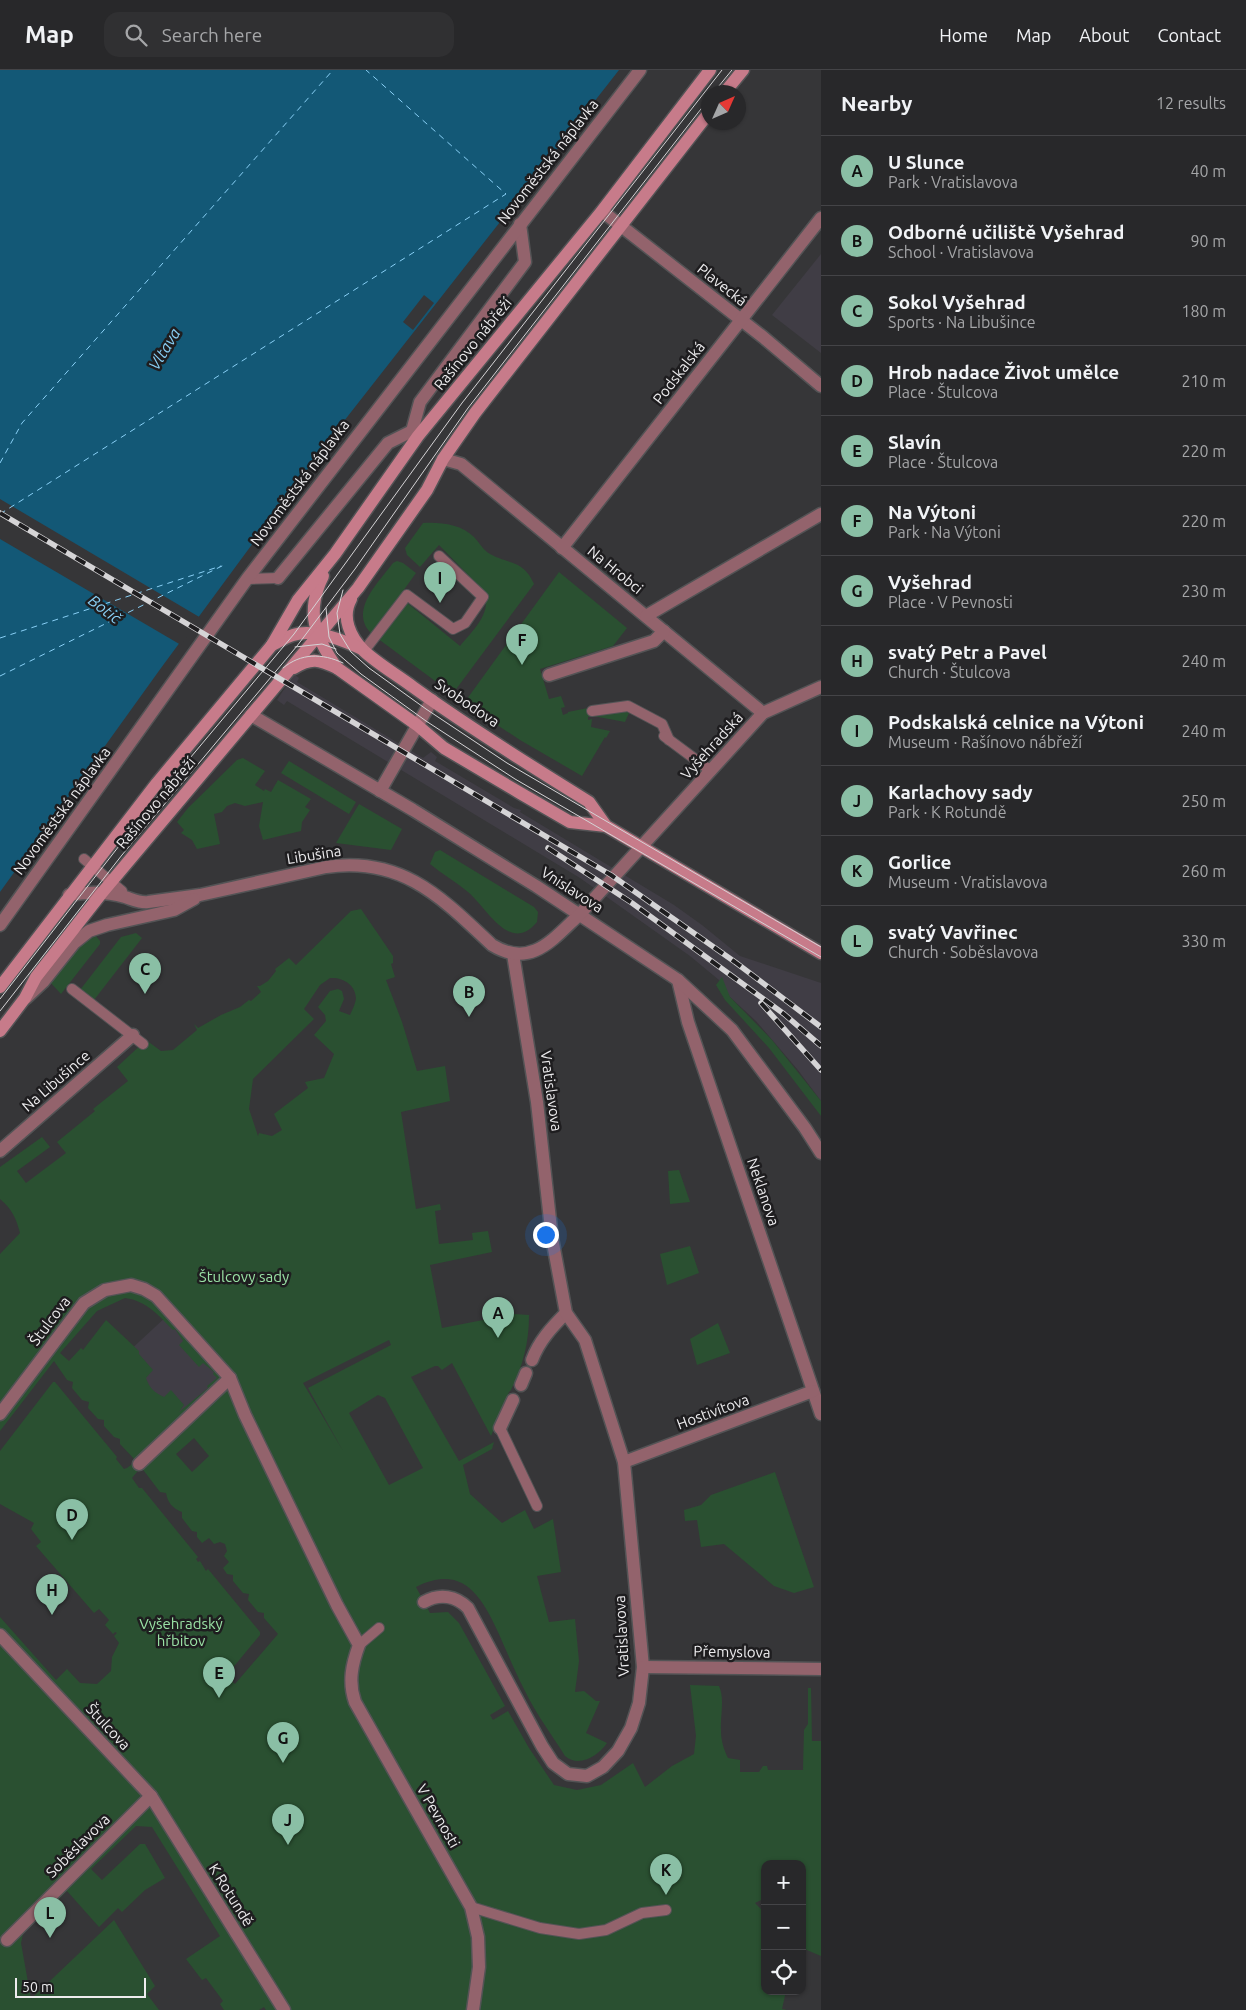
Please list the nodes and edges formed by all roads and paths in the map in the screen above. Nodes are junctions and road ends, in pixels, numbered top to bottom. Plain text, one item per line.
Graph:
1 (640, 70) edge
2 (710, 70) edge
3 (743, 70) edge
4 (731, 85) edge
5 (701, 123) edge
6 (602, 211) junction
7 (821, 218) edge
8 (520, 224) junction
9 (621, 226) junction
10 (740, 320) junction
11 (821, 386) edge
12 (443, 459) junction
13 (821, 514) edge
14 (562, 548) junction
15 (335, 554) junction
16 (439, 556) dead end
17 (278, 578) joint
18 (247, 579) junction
19 (358, 588) junction
20 (646, 616) junction
21 (664, 631) junction
22 (319, 634) junction
23 (272, 645) junction
24 (364, 651) junction
25 (337, 668) junction
26 (286, 673) junction
27 (549, 675) dead end
28 (821, 687) edge
29 (432, 700) junction
30 (592, 711) dead end
31 (763, 714) junction
32 (251, 715) junction
33 (417, 725) junction
34 (659, 733) dead end
35 (670, 740) junction
36 (711, 771) junction
37 (380, 791) junction
38 (606, 826) junction
39 (642, 847) junction
40 (89, 862) junction
41 (116, 877) junction
42 (101, 894) junction
43 (124, 894) junction
44 (200, 895) junction
45 (69, 896) junction
46 (580, 914) junction
47 (0, 925) edge
48 (821, 953) edge
49 (513, 954) junction
50 (678, 980) junction
51 (0, 987) edge
52 (72, 989) dead end
53 (25, 998) junction
54 (0, 1031) edge
55 (133, 1034) junction
56 (143, 1044) dead end
57 (0, 1151) edge
58 (821, 1153) edge
59 (566, 1313) junction
60 (532, 1360) dead end
61 (526, 1373) dead end
62 (230, 1378) junction
63 (521, 1385) dead end
64 (813, 1392) junction
65 (513, 1400) dead end
66 (0, 1414) edge
67 (821, 1414) edge
68 (500, 1428) joint
69 (624, 1462) junction
70 (139, 1464) dead end
71 (537, 1506) dead end
72 (424, 1602) dead end
73 (379, 1628) dead end
74 (0, 1635) edge
75 (359, 1645) junction
76 (643, 1667) junction
77 (821, 1669) edge
78 (151, 1796) junction
79 (472, 1907) junction
80 (666, 1910) dead end
81 (7, 1940) dead end
82 (284, 2010) edge
83 (473, 2010) edge

1 - 8 street, Novoměstská náplavka
2 - 6 main road, Rašínovo nábřeží
3 - 4 main road
5 - 9 main road, Rašínovo nábřeží
6 - 9 street, Plavecká
6 - 15 main road, Rašínovo nábřeží
7 - 10 street, Podskalská
8 - 17 street
8 - 18 street, Novoměstská náplavka
9 - 10 street, Plavecká
9 - 12 main road, Rašínovo nábřeží
10 - 11 street, Plavecká
10 - 14 street, Podskalská
12 - 14 street, Na Hrobci
12 - 19 main road, Rašínovo nábřeží
13 - 20 street
14 - 20 street, Na Hrobci
15 - 22 main road, Svobodova
15 - 23 main road, Rašínovo nábřeží
16 - 24 lane
17 - 18 lane
18 - 47 street, Novoměstská náplavka
19 - 22 main road, Rašínovo nábřeží
19 - 24 main road, Svobodova
20 - 21 street, Na Hrobci
21 - 27 street
21 - 31 street, Na Hrobci
22 - 23 main road, Rašínovo nábřeží
22 - 24 main road, Rašínovo nábřeží
22 - 25 main road, Svobodova
22 - 26 main road, Rašínovo nábřeží
23 - 40 main road, Rašínovo nábřeží
24 - 29 main road, Svobodova
25 - 26 main road, Svobodova
25 - 33 main road, Svobodova
26 - 32 main road, Rašínovo nábřeží
28 - 31 street, Vyšehradská
29 - 33 street
29 - 38 main road, Svobodova
30 - 35 lane
31 - 36 street, Vyšehradská
32 - 37 street, Vnislavova
32 - 41 main road, Rašínovo nábřeží
33 - 37 street
33 - 38 main road, Svobodova
34 - 35 lane
35 - 36 lane
36 - 39 street, Vyšehradská
37 - 46 street, Vnislavova
38 - 39 main road, Svobodova
39 - 46 street, Vyšehradská
39 - 48 main road, Svobodova
40 - 41 lane
40 - 45 main road, Rašínovo nábřeží
41 - 42 main road, Rašínovo nábřeží
41 - 43 street
42 - 43 street, Libušina
42 - 45 street, Libušina
42 - 53 main road, Rašínovo nábřeží
43 - 44 street, Libušina
44 - 49 street, Libušina
44 - 53 street, Rašínovo nábřeží
45 - 51 main road, Rašínovo nábřeží
46 - 49 street
46 - 50 street, Vnislavova
49 - 59 street, Vratislavova
50 - 58 street, Vnislavova
50 - 64 street, Neklanova
52 - 55 lane
53 - 54 main road, Rašínovo nábřeží
55 - 56 lane
55 - 57 street, Na Libušince
59 - 60 street
59 - 69 street, Vratislavova
61 - 63 street
62 - 66 street, Štulcova
62 - 70 street
62 - 75 street, Štulcova
64 - 67 street, Neklanova
64 - 69 street, Hostivítova
65 - 68 street
68 - 71 lane
69 - 76 street, Vratislavova
72 - 76 street, Vratislavova
73 - 75 lane
74 - 78 street, Štulcova
75 - 79 street, V Pevnosti
76 - 77 street, Přemyslova
78 - 81 street, Soběslavova
78 - 82 street, K Rotundě
79 - 80 lane
79 - 83 street, V Pevnosti

